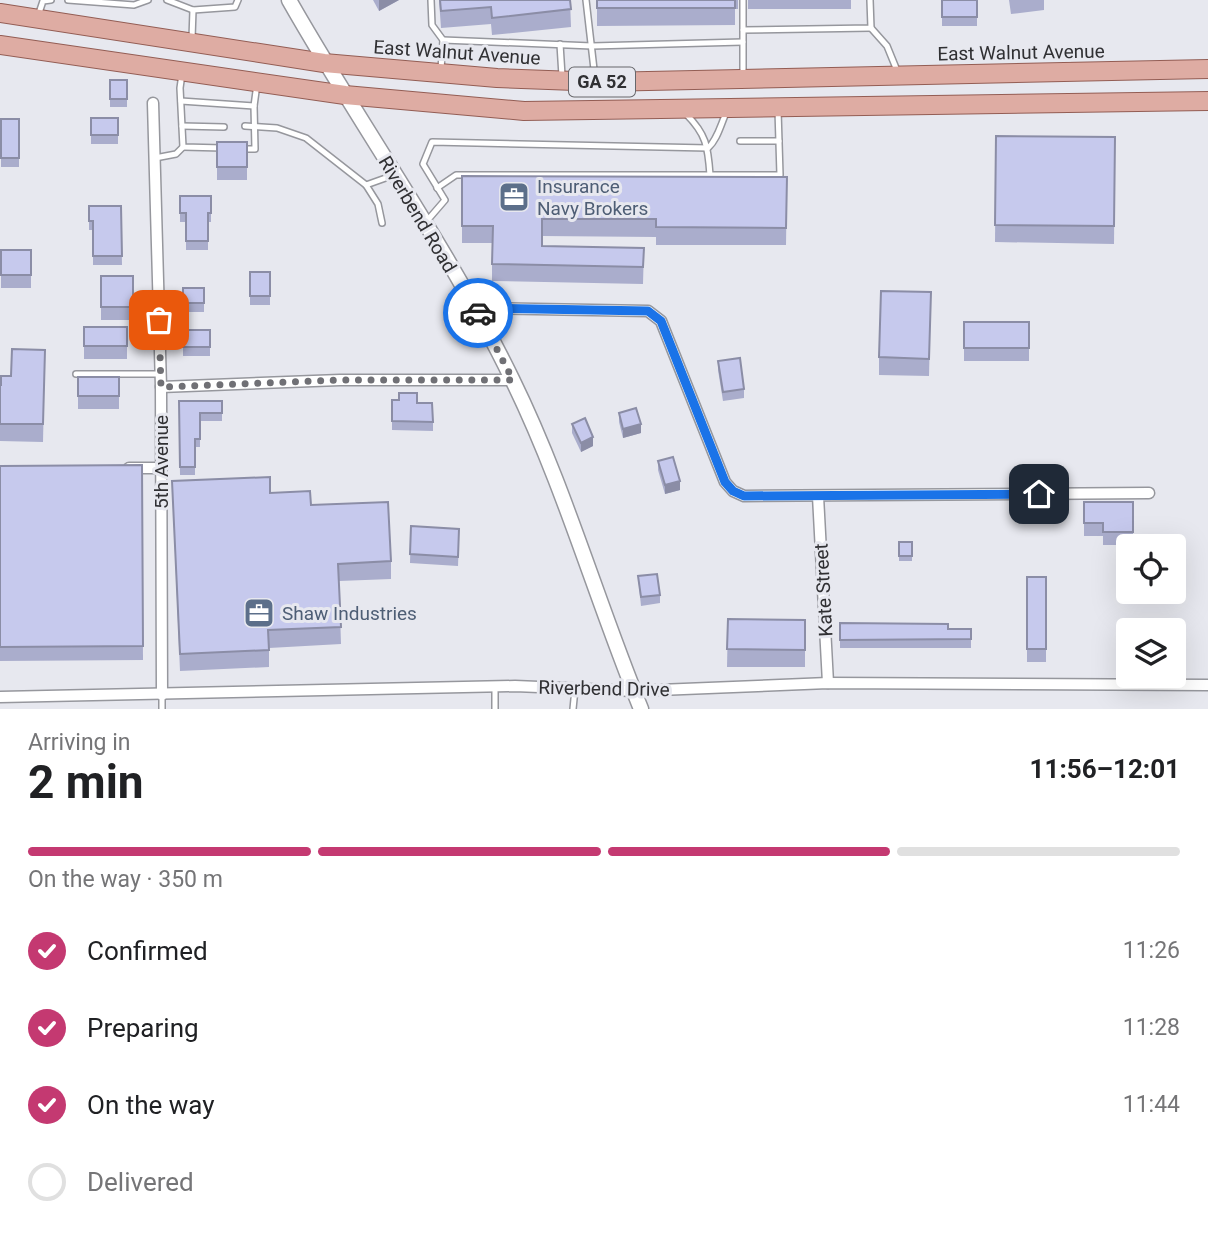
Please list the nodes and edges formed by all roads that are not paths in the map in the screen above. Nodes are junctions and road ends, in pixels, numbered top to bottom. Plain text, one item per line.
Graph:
1 (42, 0) edge
2 (51, 0) edge
3 (68, 0) edge
4 (148, 0) edge
5 (167, 0) edge
6 (238, 0) edge
7 (289, 0) edge
8 (431, 0) edge
9 (586, 0) edge
10 (743, 0) edge
11 (870, 0) edge
12 (193, 10) junction
13 (0, 13) edge
14 (37, 19) junction
15 (871, 28) junction
16 (743, 30) junction
17 (443, 40) junction
18 (192, 42) junction
19 (743, 42) junction
20 (561, 44) junction
21 (0, 45) edge
22 (592, 46) junction
23 (324, 63) junction
24 (1169, 69) junction
25 (1208, 69) edge
26 (182, 71) junction
27 (440, 73) junction
28 (899, 75) junction
29 (743, 79) junction
30 (563, 80) junction
31 (595, 81) junction
32 (257, 82) junction
33 (345, 95) junction
34 (181, 101) junction
35 (1208, 101) edge
36 (1169, 102) junction
37 (153, 103) dead end
38 (254, 106) junction
39 (778, 107) junction
40 (729, 108) junction
41 (682, 110) junction
42 (182, 126) junction
43 (245, 126) dead end
44 (254, 126) junction
45 (224, 127) dead end
46 (740, 141) dead end
47 (779, 141) junction
48 (183, 147) junction
49 (708, 148) junction
50 (155, 158) junction
51 (394, 175) junction
52 (710, 175) junction
53 (366, 185) junction
54 (438, 188) junction
55 (382, 223) dead end
56 (424, 225) junction
57 (475, 308) junction
58 (76, 374) dead end
59 (161, 374) junction
60 (513, 380) junction
61 (161, 387) junction
62 (121, 468) edge
63 (162, 468) junction
64 (1149, 494) dead end
65 (818, 496) junction
66 (828, 683) junction
67 (1208, 685) edge
68 (495, 687) junction
69 (575, 689) junction
70 (634, 691) junction
71 (162, 695) junction
72 (0, 697) edge
73 (162, 709) edge
74 (495, 709) edge
75 (573, 709) edge
76 (641, 709) edge

1 - 2 lane
1 - 14 lane
3 - 4 lane
5 - 12 lane
6 - 12 lane
7 - 23 street, Riverbend Road
8 - 17 lane
9 - 22 lane
10 - 16 lane
11 - 15 lane
12 - 18 lane
13 - 14 main road, East Walnut Avenue / GA 52
14 - 18 main road, East Walnut Avenue / GA 52
15 - 16 lane
15 - 28 lane
16 - 19 lane
17 - 20 lane
17 - 27 lane
18 - 23 main road, East Walnut Avenue / GA 52
19 - 22 lane
19 - 29 lane
20 - 22 lane
20 - 30 lane
21 - 26 main road, GA 52
22 - 31 lane
23 - 27 main road, East Walnut Avenue / GA 52
23 - 33 street, Riverbend Road
24 - 25 main road, East Walnut Avenue / GA 52
24 - 28 main road, East Walnut Avenue / GA 52
24 - 36 main road
26 - 32 main road, GA 52
26 - 34 lane
27 - 30 main road, East Walnut Avenue / GA 52
28 - 29 main road, East Walnut Avenue / GA 52
29 - 31 main road, East Walnut Avenue / GA 52
30 - 31 main road, East Walnut Avenue / GA 52
32 - 33 main road, GA 52
32 - 38 lane
33 - 41 main road, GA 52
33 - 51 street, Riverbend Road
34 - 38 lane
34 - 42 lane
35 - 36 main road, GA 52
36 - 39 main road, GA 52
37 - 50 street, 5th Avenue
38 - 44 lane
39 - 40 main road, GA 52
39 - 47 lane
40 - 41 main road, GA 52
40 - 49 lane
41 - 49 lane
42 - 45 lane
42 - 48 lane
43 - 44 lane
44 - 48 lane
44 - 53 lane
46 - 47 lane
47 - 52 lane
48 - 50 lane
49 - 52 lane
49 - 54 lane
50 - 59 street, 5th Avenue
51 - 53 lane
51 - 56 street, Riverbend Road
52 - 54 lane
53 - 55 lane
54 - 56 lane
56 - 57 street, Riverbend Road
57 - 60 street, Riverbend Road
57 - 65 street
58 - 59 lane
59 - 61 street, 5th Avenue
60 - 61 street
60 - 70 street, Riverbend Road
61 - 63 street, 5th Avenue
62 - 63 street
63 - 71 street, 5th Avenue
64 - 65 street
65 - 66 street, Kate Street
66 - 67 street, Riverbend Drive
66 - 70 street, Riverbend Drive
68 - 69 street, Riverbend Drive
68 - 71 street, Riverbend Drive
68 - 74 lane
69 - 70 street, Riverbend Drive
69 - 75 lane
70 - 76 street, Riverbend Road
71 - 72 street, Riverbend Drive
71 - 73 lane

